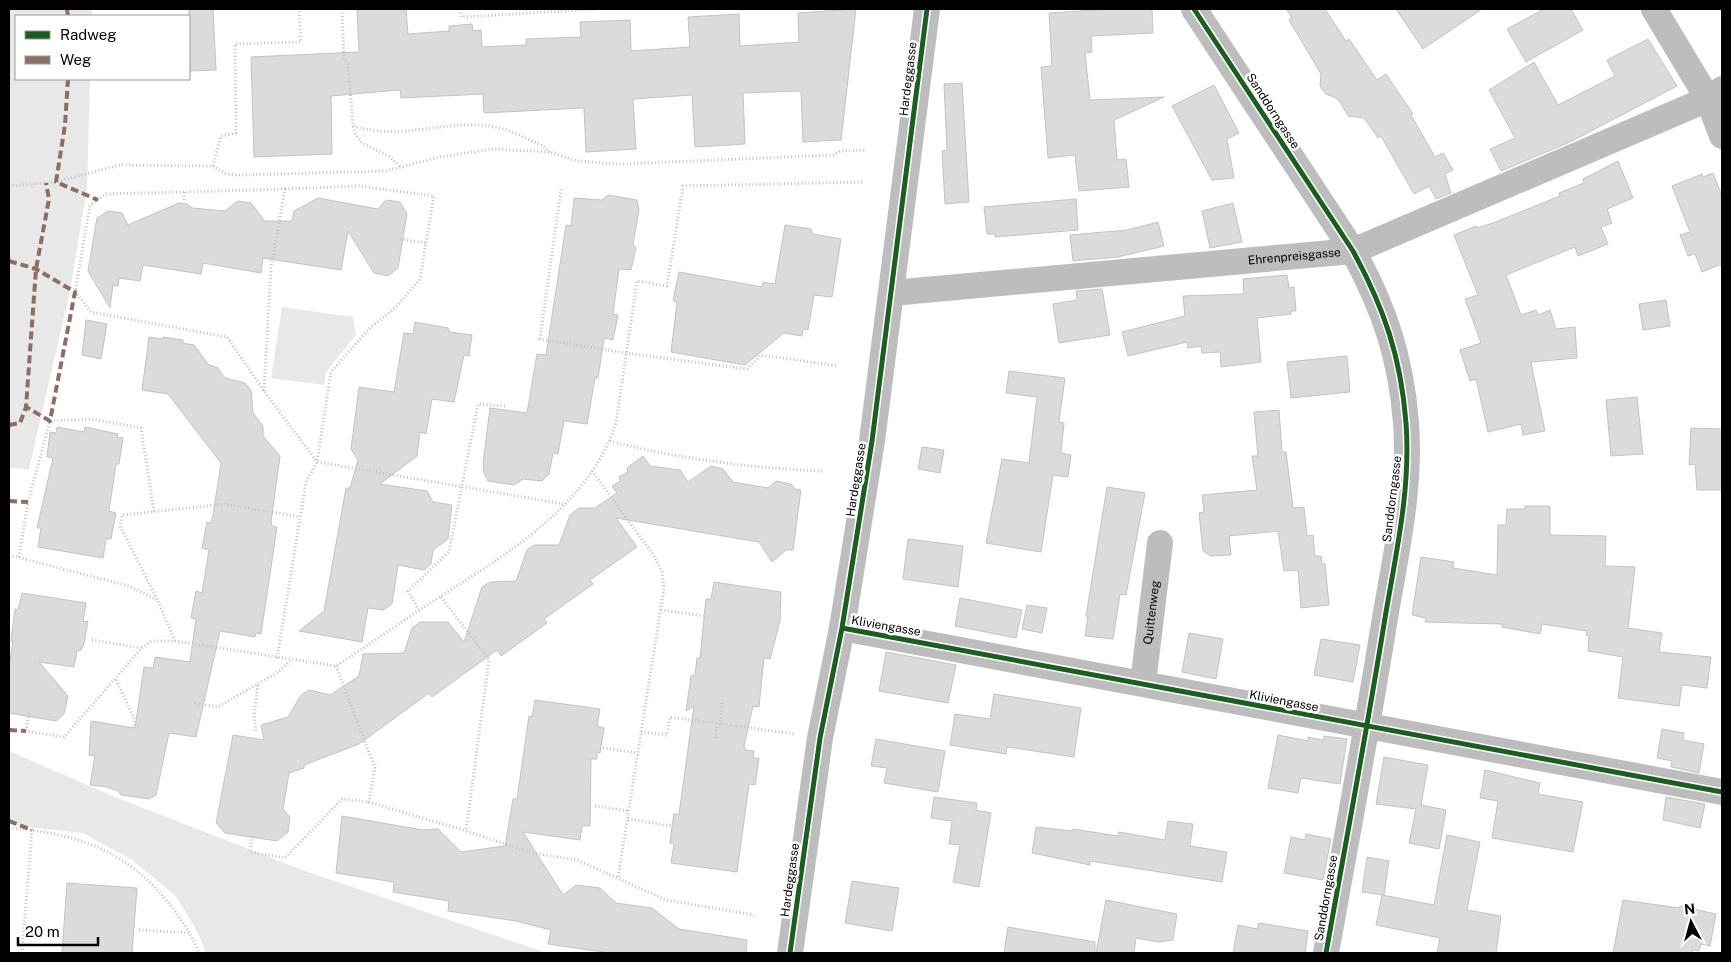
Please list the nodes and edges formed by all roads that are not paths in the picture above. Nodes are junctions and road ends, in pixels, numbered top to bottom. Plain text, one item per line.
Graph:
1 (927, 9) edge
2 (1194, 9) edge
3 (1654, 9) edge
4 (1715, 94) edge
5 (1722, 136) edge
6 (1353, 251) junction
7 (892, 293) junction
8 (1160, 543) dead end
9 (842, 628) junction
10 (1144, 683) junction
11 (1367, 727) junction
12 (1722, 792) edge
13 (790, 953) edge
14 (1326, 953) edge

1 - 7 street, Hardeggasse
2 - 6 street, Sanddorngasse
3 - 4 street
4 - 5 street
4 - 6 street, Ehrenpreisgasse
6 - 7 street, Ehrenpreisgasse
6 - 11 street, Sanddorngasse
7 - 9 street, Hardeggasse
8 - 10 street, Quittenweg
9 - 10 street, Kliviengasse
9 - 13 street, Hardeggasse
10 - 11 street, Kliviengasse
11 - 12 street, Kliviengasse
11 - 14 street, Sanddorngasse

